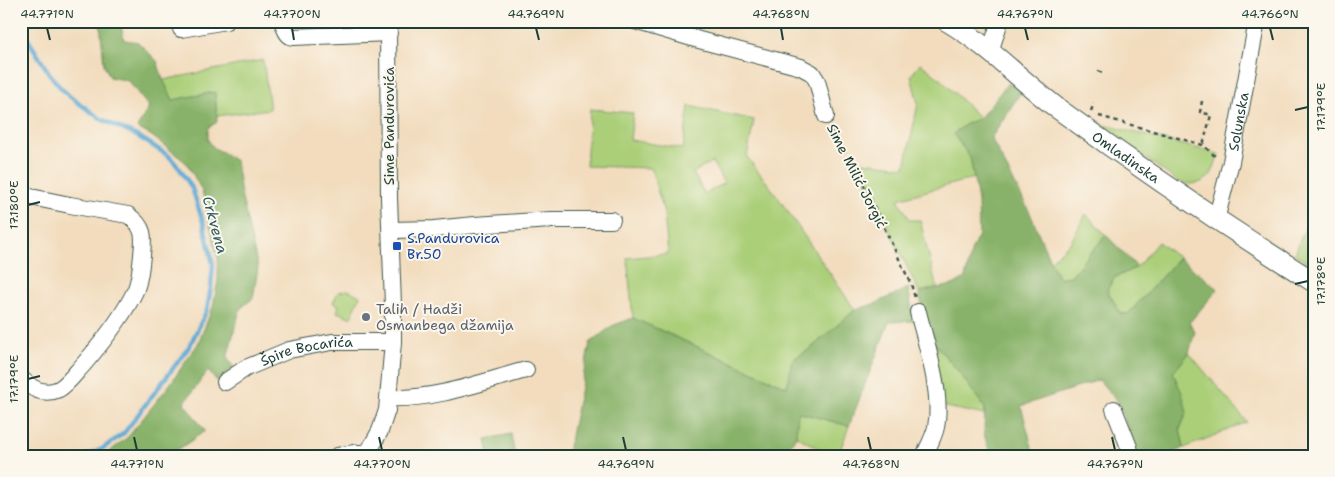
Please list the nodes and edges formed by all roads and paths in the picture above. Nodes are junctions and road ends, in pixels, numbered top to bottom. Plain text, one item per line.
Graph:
1 (226, 21) edge
2 (282, 21) edge
3 (635, 21) edge
4 (947, 21) edge
5 (1000, 21) edge
6 (1257, 21) edge
7 (388, 27) edge
8 (181, 29) dead end
9 (990, 52) junction
10 (1098, 71) dead end
11 (1103, 73) dead end
12 (1202, 101) dead end
13 (1094, 103) dead end
14 (1090, 114) dead end
15 (826, 116) joint
16 (1099, 116) dead end
17 (1203, 145) junction
18 (1220, 160) dead end
19 (21, 195) edge
20 (612, 220) dead end
21 (1216, 220) junction
22 (391, 230) junction
23 (1314, 282) edge
24 (918, 312) joint
25 (393, 342) junction
26 (526, 370) dead end
27 (21, 378) edge
28 (225, 382) dead end
29 (389, 398) junction
30 (1114, 409) dead end
31 (368, 454) edge
32 (337, 456) edge
33 (924, 456) edge
34 (1131, 456) edge

1 - 8 street
2 - 7 street
3 - 15 street, Sime Milić Jorgić
4 - 9 main road, Omladinska
5 - 9 street
6 - 21 street, Solunska
7 - 22 street, Sime Pandurovića
9 - 21 main road, Omladinska
10 - 11 path
12 - 17 path
13 - 14 path
15 - 24 path, Sime Milić Jorgić
16 - 17 path
17 - 18 path
19 - 27 street
20 - 22 street
21 - 23 main road, Omladinska
22 - 25 street, Sime Pandurovića
24 - 33 street
25 - 28 street, Špire Bocarića
25 - 29 street, Sime Pandurovića
26 - 29 street
29 - 31 street, Sime Pandurovića
30 - 34 street
31 - 32 street

